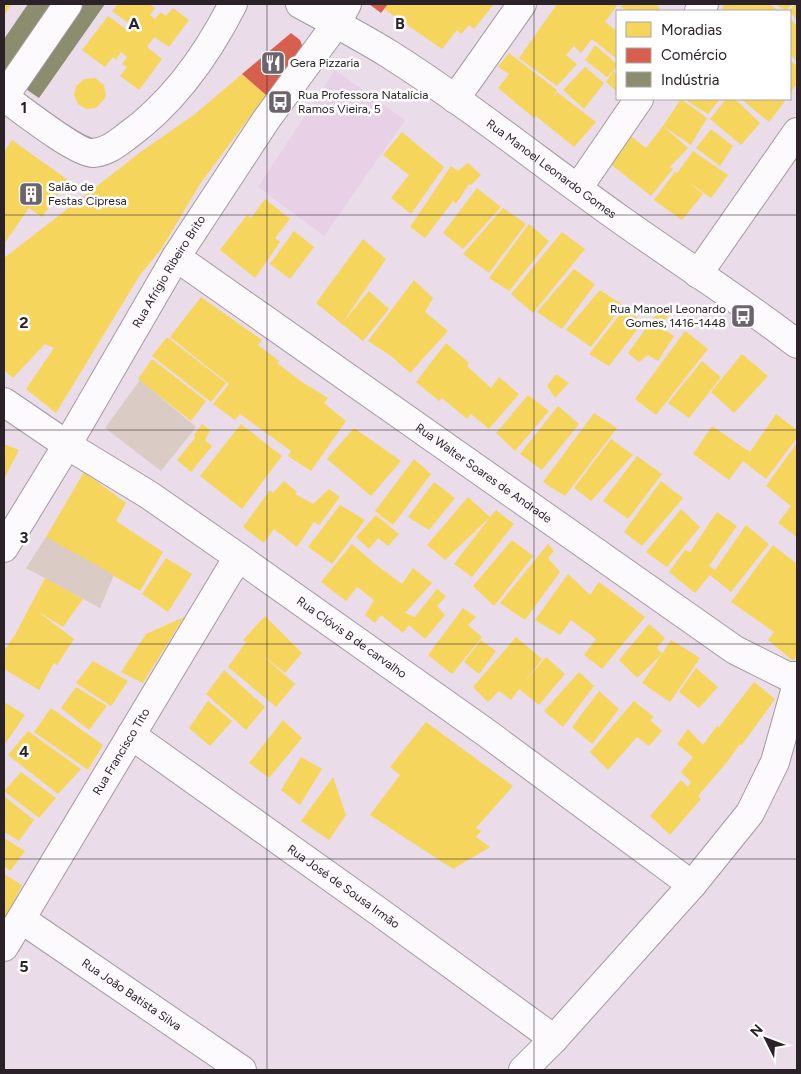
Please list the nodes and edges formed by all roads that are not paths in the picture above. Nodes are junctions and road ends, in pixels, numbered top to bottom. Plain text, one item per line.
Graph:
1 (68, 4) edge
2 (252, 4) edge
3 (300, 4) edge
4 (522, 4) edge
5 (341, 14) edge
6 (227, 15) edge
7 (4, 97) edge
8 (455, 99) junction
9 (638, 100) edge
10 (797, 132) edge
11 (578, 188) junction
12 (176, 257) junction
13 (698, 274) junction
14 (797, 344) edge
15 (4, 402) edge
16 (67, 445) junction
17 (4, 548) edge
18 (238, 557) junction
19 (797, 676) edge
20 (797, 684) edge
21 (131, 736) junction
22 (692, 885) junction
23 (21, 919) junction
24 (4, 947) edge
25 (554, 1039) junction
26 (242, 1070) edge
27 (523, 1070) edge

1 - 7 street
2 - 6 street
3 - 5 street, Rua Manoel Leonardo Gomes
4 - 8 street
5 - 8 street, Rua Manoel Leonardo Gomes
5 - 12 street, Rua Afrígio Ribeiro Brito
6 - 7 street
8 - 11 street, Rua Manoel Leonardo Gomes
9 - 11 street
10 - 13 street
11 - 13 street, Rua Manoel Leonardo Gomes
12 - 16 street, Rua Afrígio Ribeiro Brito
12 - 19 street, Rua Walter Soares de Andrade
13 - 14 street, Rua Manoel Leonardo Gomes
15 - 16 street, Rua Clóvis B de carvalho
16 - 17 street, Rua Afrígio Ribeiro Brito
16 - 18 street, Rua Clóvis B de carvalho
18 - 21 street, Rua Francisco Tito
18 - 22 street, Rua Clóvis B de carvalho
20 - 22 street
21 - 23 street, Rua Francisco Tito
21 - 25 street, Rua José de Sousa Irmão
22 - 25 street
23 - 24 street, Rua Francisco Tito
23 - 26 street, Rua João Batista Silva
25 - 27 street

